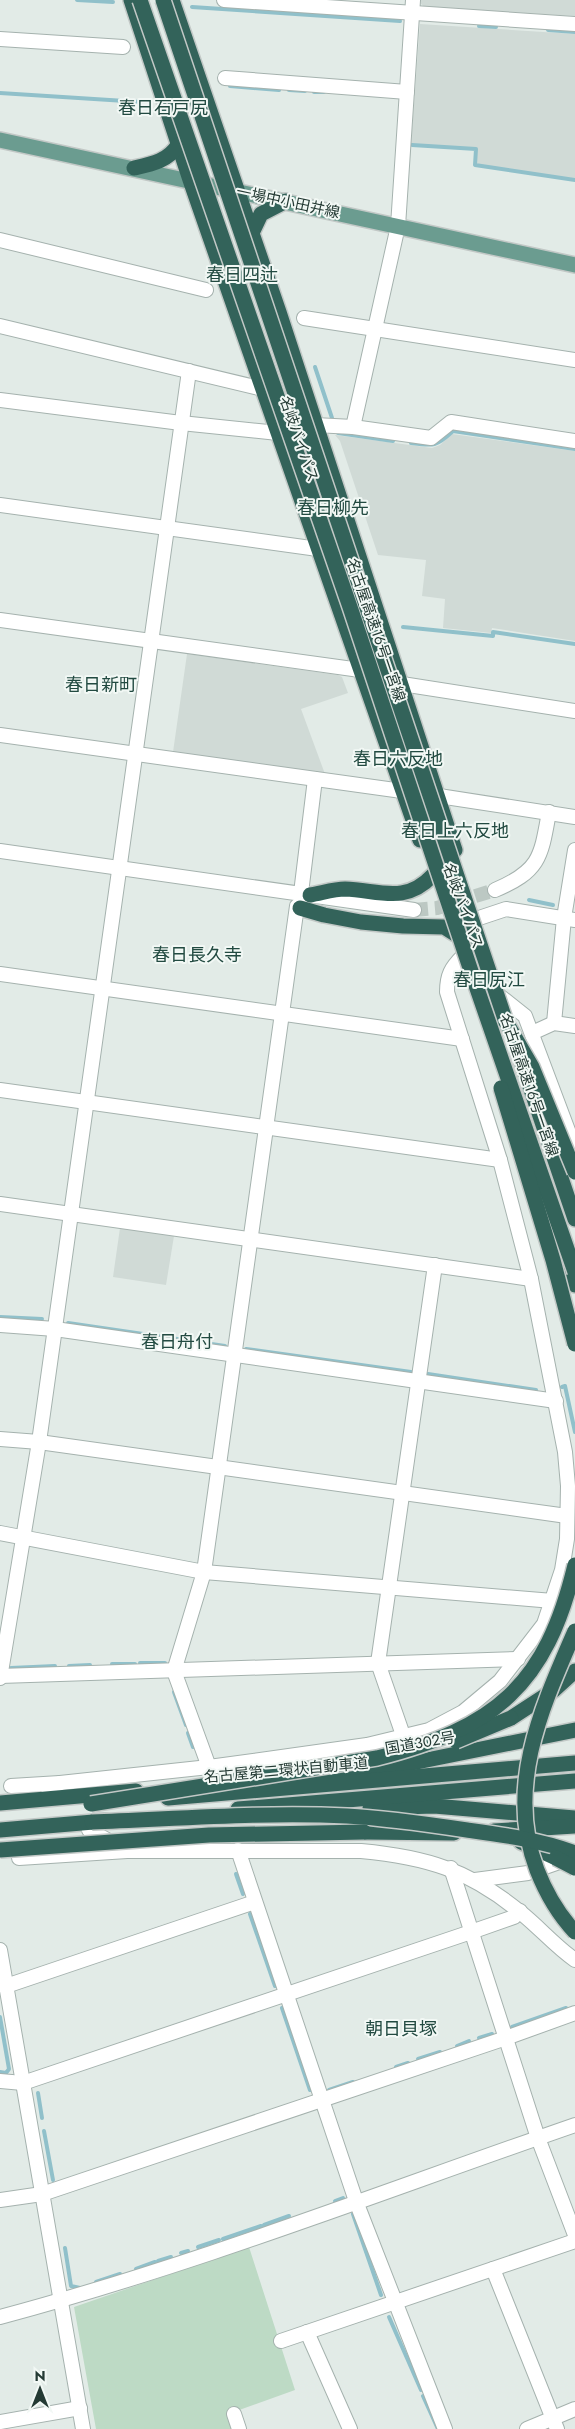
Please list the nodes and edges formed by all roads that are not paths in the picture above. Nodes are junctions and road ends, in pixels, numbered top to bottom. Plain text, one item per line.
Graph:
1 (131, 0) edge
2 (140, 0) edge
3 (163, 0) edge
4 (172, 0) edge
5 (224, 0) edge
6 (413, 6) edge
7 (575, 24) edge
8 (0, 40) edge
9 (123, 47) dead end
10 (225, 78) dead end
11 (407, 92) junction
12 (0, 140) edge
13 (178, 145) junction
14 (134, 168) junction
15 (190, 180) junction
16 (238, 192) junction
17 (286, 201) junction
18 (398, 226) junction
19 (252, 233) junction
20 (0, 240) edge
21 (575, 265) edge
22 (206, 290) dead end
23 (304, 318) dead end
24 (0, 326) edge
25 (374, 329) junction
26 (575, 360) edge
27 (188, 371) junction
28 (263, 389) junction
29 (0, 400) edge
30 (181, 423) junction
31 (315, 425) junction
32 (353, 427) junction
33 (278, 433) junction
34 (575, 441) edge
35 (0, 505) edge
36 (167, 528) junction
37 (318, 549) junction
38 (0, 620) edge
39 (151, 642) junction
40 (360, 670) junction
41 (402, 684) junction
42 (575, 711) edge
43 (0, 735) edge
44 (136, 754) junction
45 (315, 779) junction
46 (402, 792) junction
47 (439, 796) junction
48 (549, 812) junction
49 (575, 816) edge
50 (575, 850) edge
51 (0, 851) edge
52 (120, 867) junction
53 (433, 875) junction
54 (495, 890) tunnel mouth
55 (299, 899) junction
56 (414, 910) tunnel mouth
57 (476, 919) junction
58 (570, 919) edge
59 (455, 934) junction
60 (463, 956) junction
61 (0, 974) edge
62 (103, 988) junction
63 (501, 997) junction
64 (282, 1013) junction
65 (488, 1021) junction
66 (506, 1022) junction
67 (554, 1023) junction
68 (575, 1026) edge
69 (532, 1032) junction
70 (462, 1039) junction
71 (0, 1090) edge
72 (87, 1102) junction
73 (568, 1116) edge
74 (266, 1127) junction
75 (575, 1149) edge
76 (500, 1160) junction
77 (575, 1172) edge
78 (0, 1204) edge
79 (71, 1214) junction
80 (575, 1219) edge
81 (575, 1224) edge
82 (250, 1240) junction
83 (435, 1265) junction
84 (575, 1272) edge
85 (531, 1279) junction
86 (575, 1285) edge
87 (0, 1325) edge
88 (55, 1330) junction
89 (574, 1342) edge
90 (234, 1355) junction
91 (419, 1381) junction
92 (556, 1401) junction
93 (0, 1439) edge
94 (39, 1442) junction
95 (218, 1467) junction
96 (403, 1493) junction
97 (567, 1516) junction
98 (0, 1532) edge
99 (24, 1536) junction
100 (575, 1565) edge
101 (204, 1572) junction
102 (390, 1587) junction
103 (553, 1601) junction
104 (544, 1624) junction
105 (575, 1631) edge
106 (575, 1646) edge
107 (518, 1659) junction
108 (378, 1664) junction
109 (174, 1671) junction
110 (575, 1672) edge
111 (0, 1677) edge
112 (444, 1724) junction
113 (571, 1729) edge
114 (404, 1738) junction
115 (377, 1758) junction
116 (425, 1760) junction
117 (575, 1763) edge
118 (209, 1767) junction
119 (575, 1781) edge
120 (60, 1783) junction
121 (10, 1786) dead end
122 (44, 1799) junction
123 (0, 1804) edge
124 (91, 1804) junction
125 (0, 1814) edge
126 (575, 1818) edge
127 (91, 1826) junction
128 (575, 1826) edge
129 (0, 1830) edge
130 (501, 1835) junction
131 (0, 1840) edge
132 (0, 1850) edge
133 (238, 1850) junction
134 (127, 1851) junction
135 (575, 1854) edge
136 (19, 1858) dead end
137 (451, 1868) junction
138 (575, 1868) edge
139 (475, 1880) junction
140 (256, 1902) junction
141 (520, 1912) junction
142 (470, 1932) junction
143 (575, 1932) edge
144 (0, 1950) edge
145 (575, 1960) edge
146 (3, 1985) edge
147 (286, 1994) junction
148 (575, 2013) edge
149 (506, 2038) junction
150 (0, 2081) edge
151 (23, 2083) junction
152 (322, 2099) junction
153 (575, 2125) edge
154 (538, 2138) junction
155 (42, 2194) junction
156 (0, 2200) edge
157 (357, 2204) junction
158 (575, 2235) edge
159 (575, 2241) edge
160 (493, 2269) junction
161 (61, 2301) junction
162 (394, 2302) junction
163 (0, 2317) edge
164 (307, 2332) junction
165 (281, 2340) dead end
166 (80, 2408) junction
167 (575, 2409) edge
168 (234, 2414) dead end
169 (0, 2422) edge
170 (555, 2424) edge
171 (84, 2429) edge
172 (239, 2429) edge
173 (350, 2429) edge
174 (445, 2429) edge
175 (527, 2429) edge

1 - 13 highway, 名岐バイパス
2 - 65 highway, 名古屋高速16号一宮線, bridge
3 - 66 highway, 名古屋高速16号一宮線, bridge
4 - 16 highway, 名岐バイパス
5 - 6 street
6 - 7 street
6 - 11 street
8 - 9 street
10 - 11 street
11 - 18 street
12 - 14 main road, 一場中小田井線
13 - 14 highway
13 - 15 highway, 名岐バイパス
14 - 15 main road, 一場中小田井線
15 - 16 main road, 一場中小田井線
15 - 28 highway, 名岐バイパス
16 - 17 main road, 一場中小田井線
16 - 19 highway, 名岐バイパス
17 - 18 main road, 一場中小田井線
17 - 19 highway
18 - 21 main road, 一場中小田井線
18 - 25 street
19 - 31 highway, 名岐バイパス
20 - 22 street
23 - 25 street
24 - 27 street
25 - 26 street
25 - 32 street
27 - 28 street
27 - 30 street
28 - 33 highway, 名岐バイパス
29 - 30 street
30 - 33 street
30 - 36 street
31 - 32 street
31 - 41 highway, 名岐バイパス
32 - 34 street
33 - 37 highway, 名岐バイパス
35 - 36 street
36 - 37 street
36 - 39 street
37 - 40 highway, 名岐バイパス
38 - 39 street
39 - 40 street
39 - 44 street
40 - 46 highway, 名岐バイパス
41 - 42 street
41 - 47 highway, 名岐バイパス
43 - 44 street
44 - 45 street
44 - 52 street
45 - 46 street
45 - 55 street
46 - 53 highway, 名岐バイパス
47 - 48 street
47 - 57 highway, 名岐バイパス
48 - 49 street
48 - 54 street
50 - 58 street
51 - 52 street
52 - 55 street
52 - 62 street
53 - 55 highway
53 - 59 highway, 名岐バイパス
55 - 56 street
55 - 59 highway
55 - 64 street
57 - 58 street
57 - 63 highway, 名岐バイパス
58 - 67 street
59 - 60 highway, 名岐バイパス
60 - 70 street
60 - 86 highway, 名岐バイパス
61 - 62 street
62 - 64 street
62 - 72 street
63 - 69 street
63 - 80 highway, 名岐バイパス
64 - 70 street
64 - 74 street
65 - 84 highway, 名古屋高速16号一宮線, bridge
65 - 89 highway, bridge
66 - 77 highway, bridge
66 - 81 highway, 名古屋高速16号一宮線, bridge
67 - 68 street
67 - 69 street
69 - 73 street
70 - 76 street
71 - 72 street
72 - 74 street
72 - 79 street
73 - 75 street
74 - 76 street
74 - 82 street
76 - 85 street
78 - 79 street
79 - 82 street
79 - 88 street
82 - 83 street
82 - 90 street
83 - 85 street
83 - 91 street
85 - 92 street
87 - 88 street
88 - 90 street
88 - 94 street
90 - 91 street
90 - 95 street
91 - 92 street
91 - 96 street
92 - 97 street
93 - 94 street
94 - 95 street
94 - 99 street
95 - 96 street
95 - 101 street
96 - 97 street
96 - 102 street
97 - 103 street
98 - 99 street
99 - 101 street
99 - 111 street
100 - 115 highway, bridge
101 - 102 street
101 - 109 street
102 - 103 street
102 - 108 street
103 - 104 street
104 - 106 street
104 - 107 street
105 - 143 highway, bridge
107 - 108 street
107 - 112 street
108 - 109 street
108 - 114 street
109 - 111 street
109 - 118 street
110 - 115 highway, bridge
112 - 114 street
112 - 116 street
113 - 116 highway, 国道302号
114 - 118 street
115 - 124 highway, bridge
116 - 122 highway, 国道302号
117 - 124 highway, 名古屋第二環状自動車道, bridge
118 - 120 street
119 - 127 highway, bridge
120 - 121 street
120 - 122 street
122 - 123 highway, 国道302号
124 - 125 highway, 名古屋第二環状自動車道
126 - 127 highway
127 - 129 highway
127 - 130 highway, bridge
127 - 131 highway
127 - 134 street
128 - 132 highway, bridge
130 - 135 highway, bridge
130 - 138 highway, bridge
133 - 134 street
133 - 137 street
133 - 140 street
134 - 136 street
135 - 139 street
137 - 139 street
137 - 142 street
139 - 141 street
140 - 146 street
140 - 147 street
141 - 142 street
141 - 145 street
142 - 147 street
142 - 149 street
144 - 146 street
146 - 151 street
147 - 151 street
147 - 152 street
148 - 149 street
149 - 152 street
149 - 154 street
150 - 151 street
151 - 155 street
152 - 155 street
152 - 157 street
153 - 154 street
154 - 157 street
154 - 158 street
155 - 156 street
155 - 161 street
157 - 161 street
157 - 162 street
159 - 160 street
160 - 162 street
160 - 170 street
161 - 163 street
161 - 166 street
162 - 164 street
162 - 174 street
164 - 165 street
164 - 173 street
166 - 169 street
166 - 171 street
167 - 170 street
168 - 172 street
170 - 175 street

